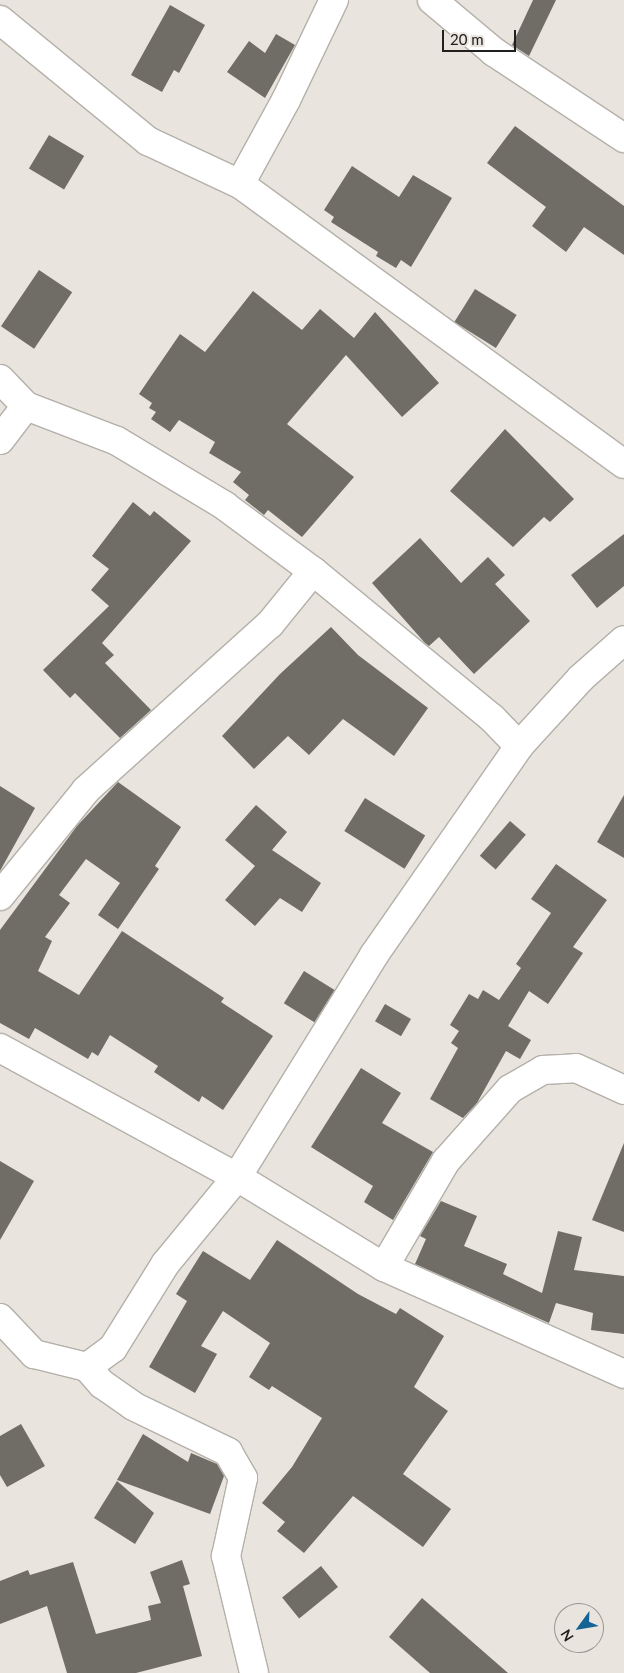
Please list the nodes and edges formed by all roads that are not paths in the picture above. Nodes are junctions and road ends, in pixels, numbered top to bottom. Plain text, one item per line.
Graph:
1 (334, 0) edge
2 (432, 0) edge
3 (0, 20) edge
4 (624, 138) edge
5 (240, 184) junction
6 (0, 379) edge
7 (26, 406) junction
8 (0, 440) edge
9 (624, 464) edge
10 (314, 571) junction
11 (624, 640) edge
12 (519, 746) junction
13 (0, 896) edge
14 (0, 1048) edge
15 (624, 1090) edge
16 (237, 1177) junction
17 (384, 1267) junction
18 (0, 1318) edge
19 (87, 1367) junction
20 (624, 1374) edge
21 (254, 1673) edge

1 - 5 street
2 - 4 street
3 - 5 street
5 - 9 street
6 - 7 street
7 - 8 street
7 - 10 street
10 - 12 street
10 - 13 street
11 - 12 street
12 - 16 street
14 - 16 street
15 - 17 street
16 - 17 street
16 - 19 street
17 - 20 street
18 - 19 street
19 - 21 street

